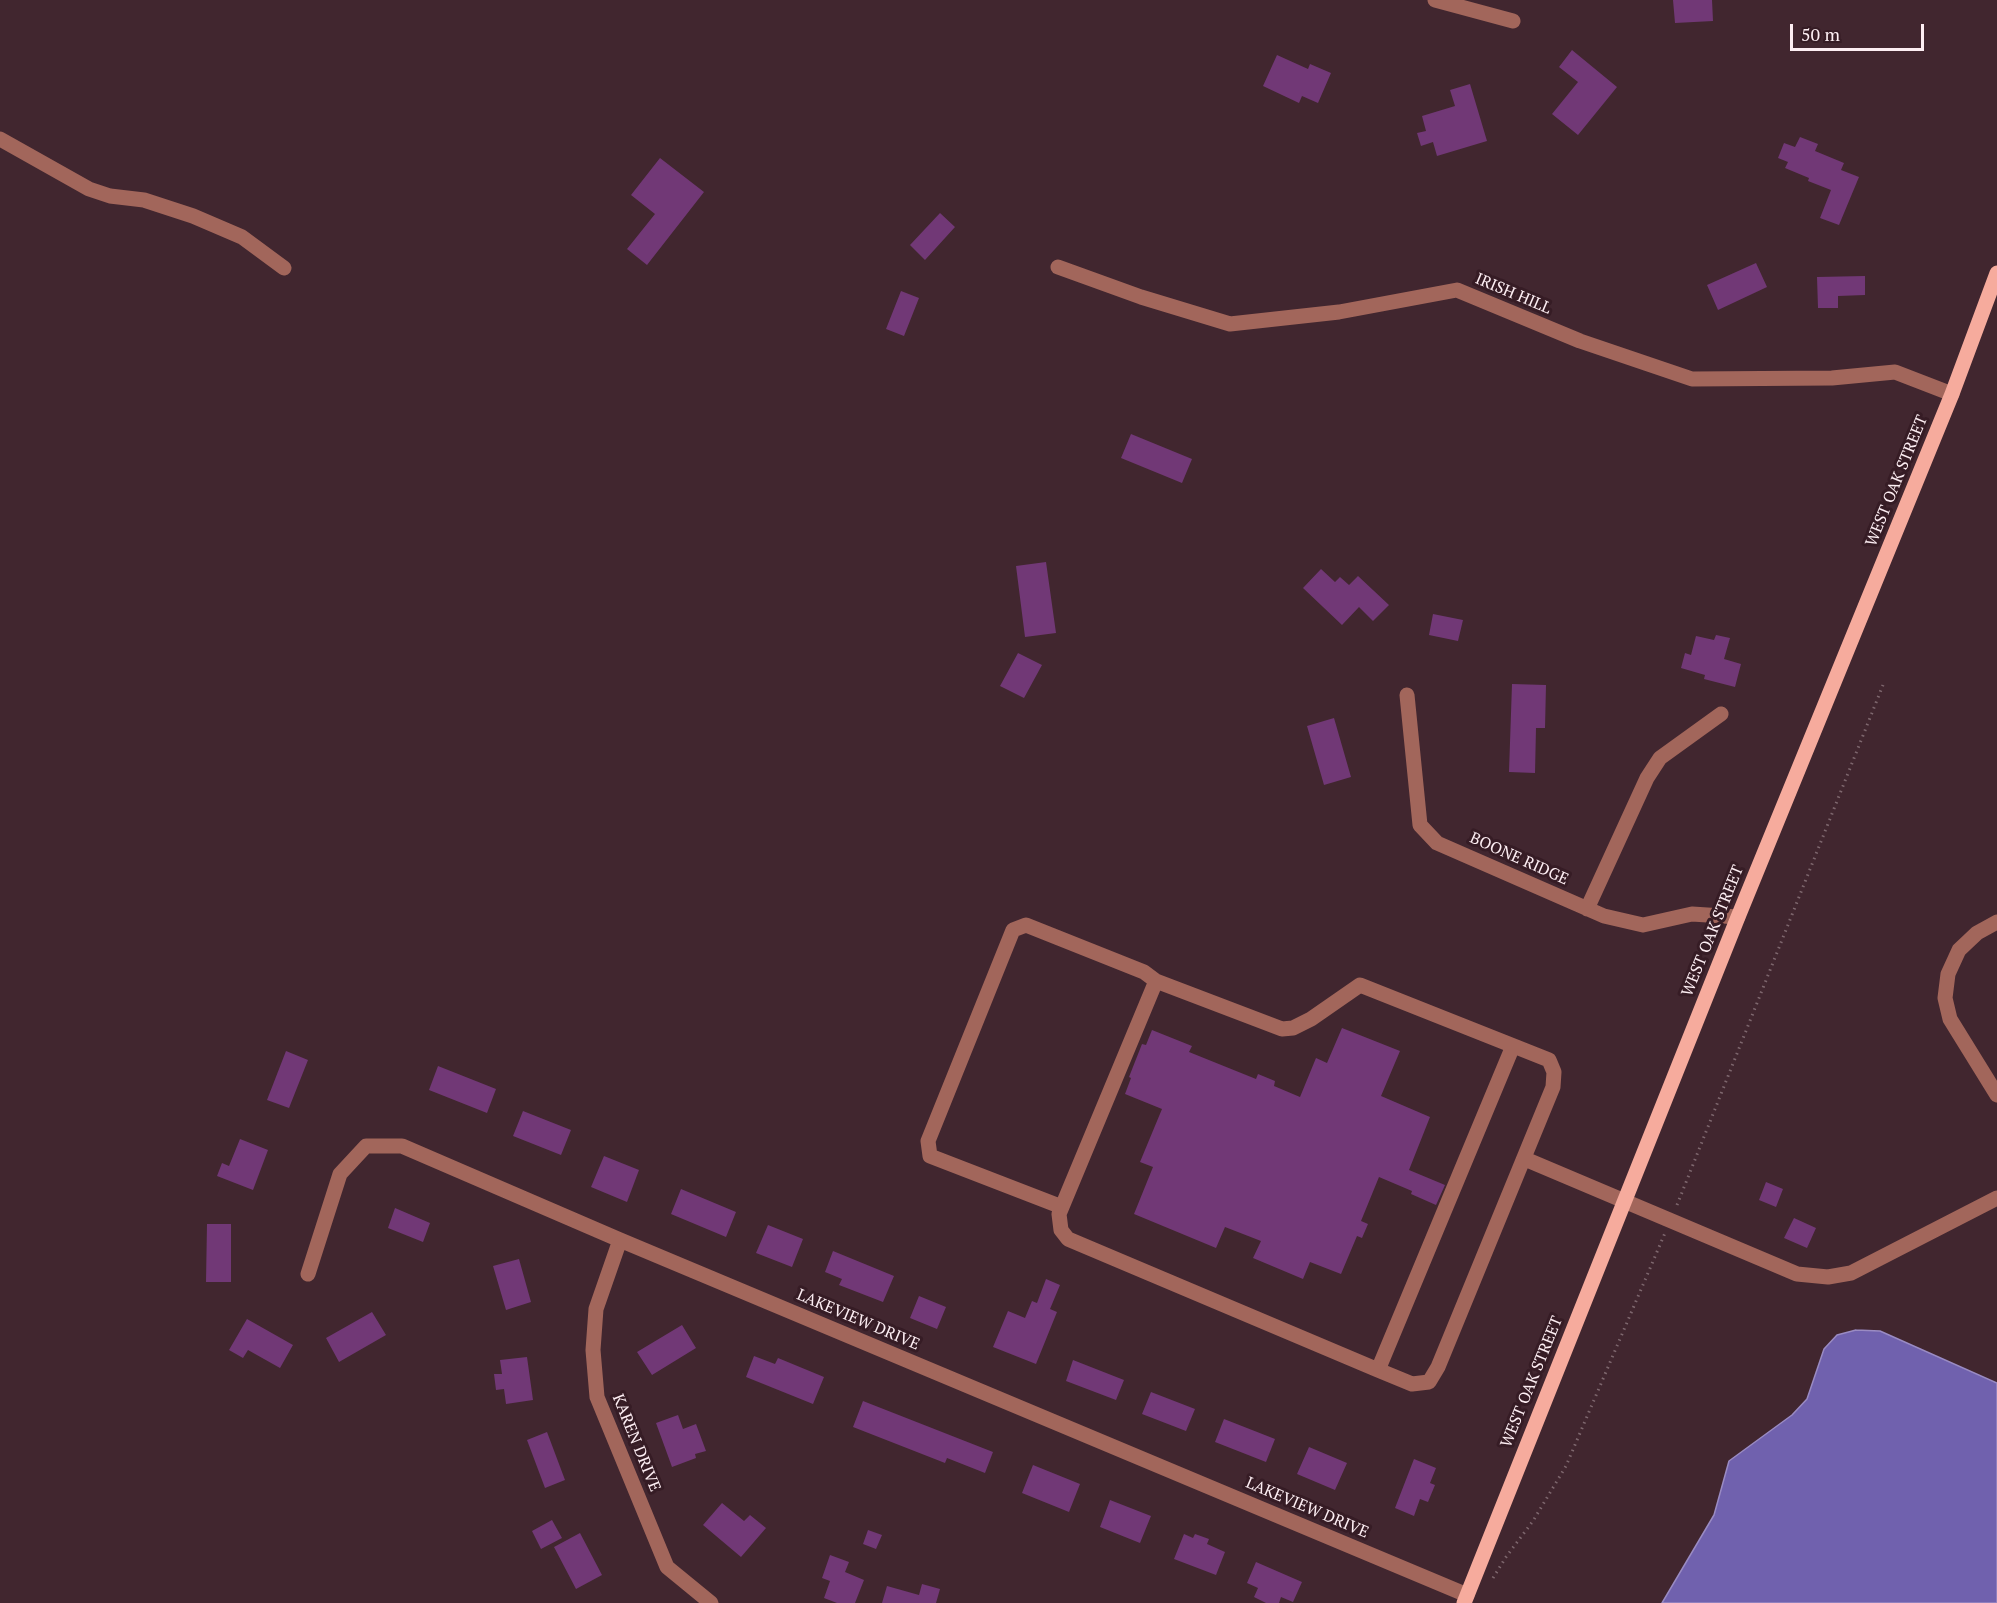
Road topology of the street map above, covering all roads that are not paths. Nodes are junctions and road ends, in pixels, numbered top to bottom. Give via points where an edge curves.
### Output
1 (1435, 0) edge
2 (1514, 21) dead end
3 (0, 139) edge
4 (1058, 267) dead end
5 (284, 268) dead end
6 (1997, 273) edge
7 (1952, 394) junction
8 (1407, 695) dead end
9 (1721, 714) dead end
10 (1587, 909) junction
11 (1738, 917) junction
12 (1997, 922) edge
13 (1156, 981) junction
14 (1513, 1046) junction
15 (1997, 1095) edge
16 (1525, 1160) junction
17 (1997, 1198) edge
18 (1624, 1200) junction
19 (1062, 1207) junction
20 (620, 1240) junction
21 (308, 1274) dead end
22 (1378, 1370) junction
23 (1466, 1599) edge
24 (711, 1603) edge

1 - 2 street
3 - 5 street via 88,189 144,200 242,237
4 - 7 street, IRISH HILL via 1230,324 1339,312 1456,290 1580,341 1692,380 1832,378 1895,372
6 - 7 main road, WEST OAK STREET
7 - 11 main road, WEST OAK STREET
8 - 10 street, BOONE RIDGE via 1420,825 1437,843
9 - 10 street via 1660,758
10 - 11 street, BOONE RIDGE via 1643,925 1692,914
11 - 18 main road, WEST OAK STREET
12 - 15 street via 1977,933 1959,950 1948,974 1945,998 1950,1019
13 - 14 street via 1282,1029 1311,1019 1360,985
13 - 19 street
13 - 19 street via 1144,972 1026,925 1013,930 928,1141 930,1156
14 - 16 street via 1549,1060 1554,1072 1553,1087
14 - 22 street
16 - 18 street
16 - 22 street via 1429,1382 1412,1383
17 - 18 street via 1851,1273 1828,1277 1797,1274
18 - 23 main road, WEST OAK STREET
19 - 22 street via 1061,1230 1068,1239
20 - 21 street, LAKEVIEW DRIVE via 402,1146 366,1146 340,1174
20 - 23 street, LAKEVIEW DRIVE
20 - 24 street, KAREN DRIVE via 596,1309 593,1350 597,1397 667,1567

